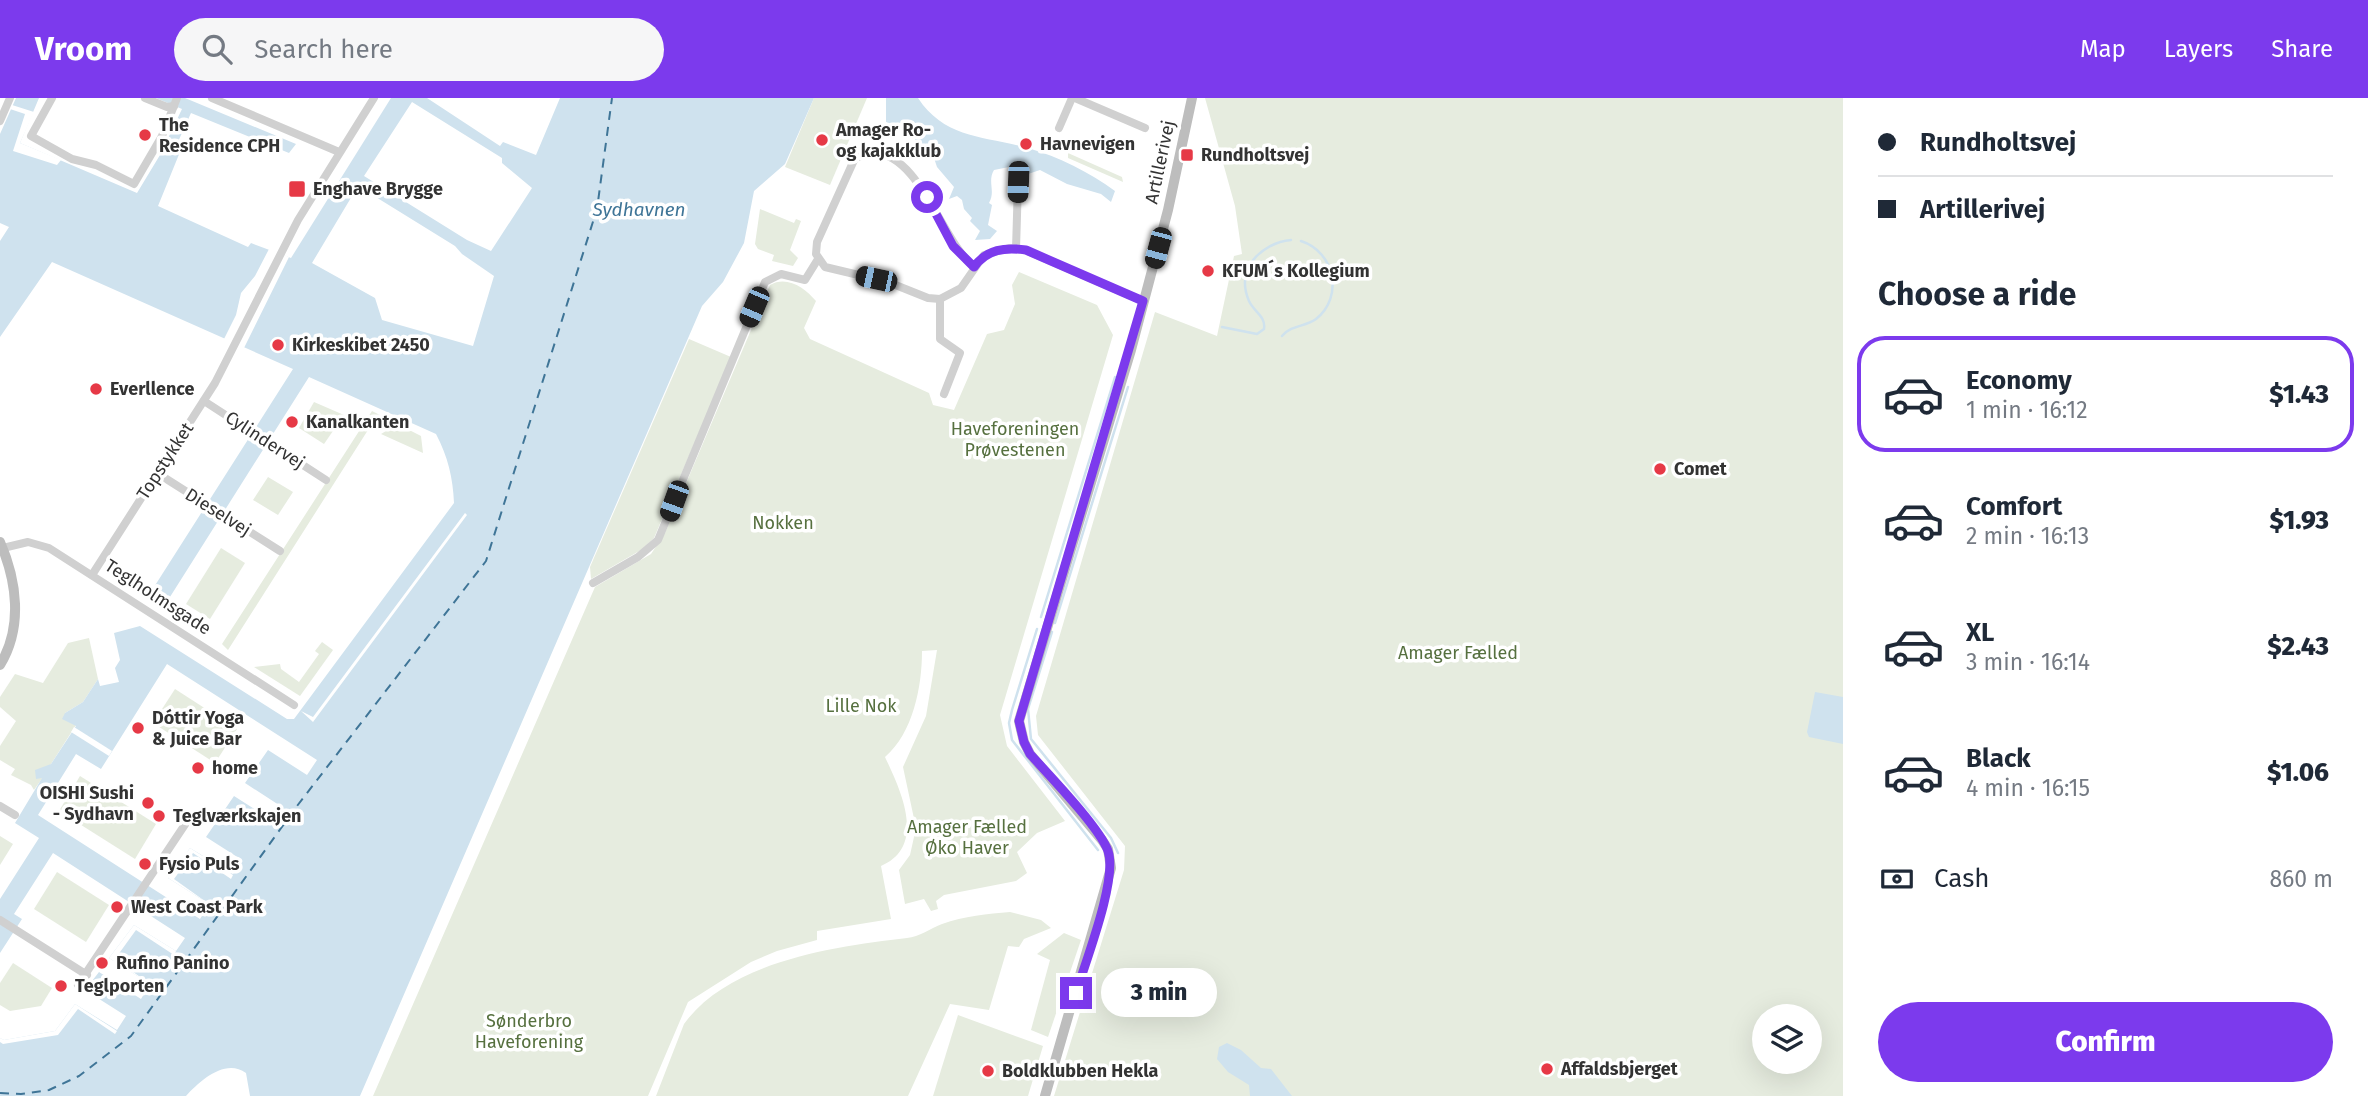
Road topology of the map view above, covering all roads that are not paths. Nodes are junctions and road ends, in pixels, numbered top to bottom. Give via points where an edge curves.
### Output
1 (10, 98) edge
2 (52, 98) edge
3 (145, 98) edge
4 (212, 98) edge
5 (374, 98) edge
6 (1074, 98) edge
7 (1192, 98) edge
8 (176, 102) edge
9 (0, 121) edge
10 (1059, 128) dead end
11 (1145, 128) dead end
12 (339, 152) junction
13 (1018, 182) dead end
14 (1016, 249) junction
15 (818, 259) junction
16 (974, 267) junction
17 (940, 299) junction
18 (1143, 301) junction
19 (944, 394) dead end
20 (204, 401) junction
21 (157, 473) junction
22 (326, 480) dead end
23 (1, 545) edge
24 (280, 551) dead end
25 (92, 575) junction
26 (593, 583) dead end
27 (0, 665) edge
28 (294, 705) dead end
29 (0, 806) edge
30 (15, 815) dead end
31 (186, 824) dead end
32 (0, 920) edge
33 (86, 975) junction
34 (78, 985) dead end
35 (1045, 1096) edge

1 - 9 street
2 - 8 street via 31,136 72,159 134,184
3 - 8 street via 167,107
4 - 12 street
5 - 12 street, Topstykket
6 - 10 street
6 - 11 street
7 - 18 street, Artillerivej
12 - 20 street, Topstykket via 279,254
13 - 14 street
14 - 16 street via 988,253
14 - 18 street
15 - 16 street via 817,242 850,167 856,158 873,152 888,155 911,175 953,246
15 - 17 street via 829,269
15 - 26 street via 805,281 776,275 765,282 657,540 638,557
16 - 17 street via 961,288
17 - 19 street via 940,339 960,353
18 - 35 street, Artillerivej via 1019,721 1030,754 1102,840 1111,868
20 - 21 street, Topstykket
20 - 22 street, Cylindervej
21 - 24 street, Dieselvej
21 - 25 street, Topstykket
23 - 25 street, Teglholmsgade via 40,544
23 - 27 street via 16,615 12,640
25 - 28 street, Teglholmsgade
29 - 30 street
31 - 33 street
32 - 33 street
33 - 34 street

